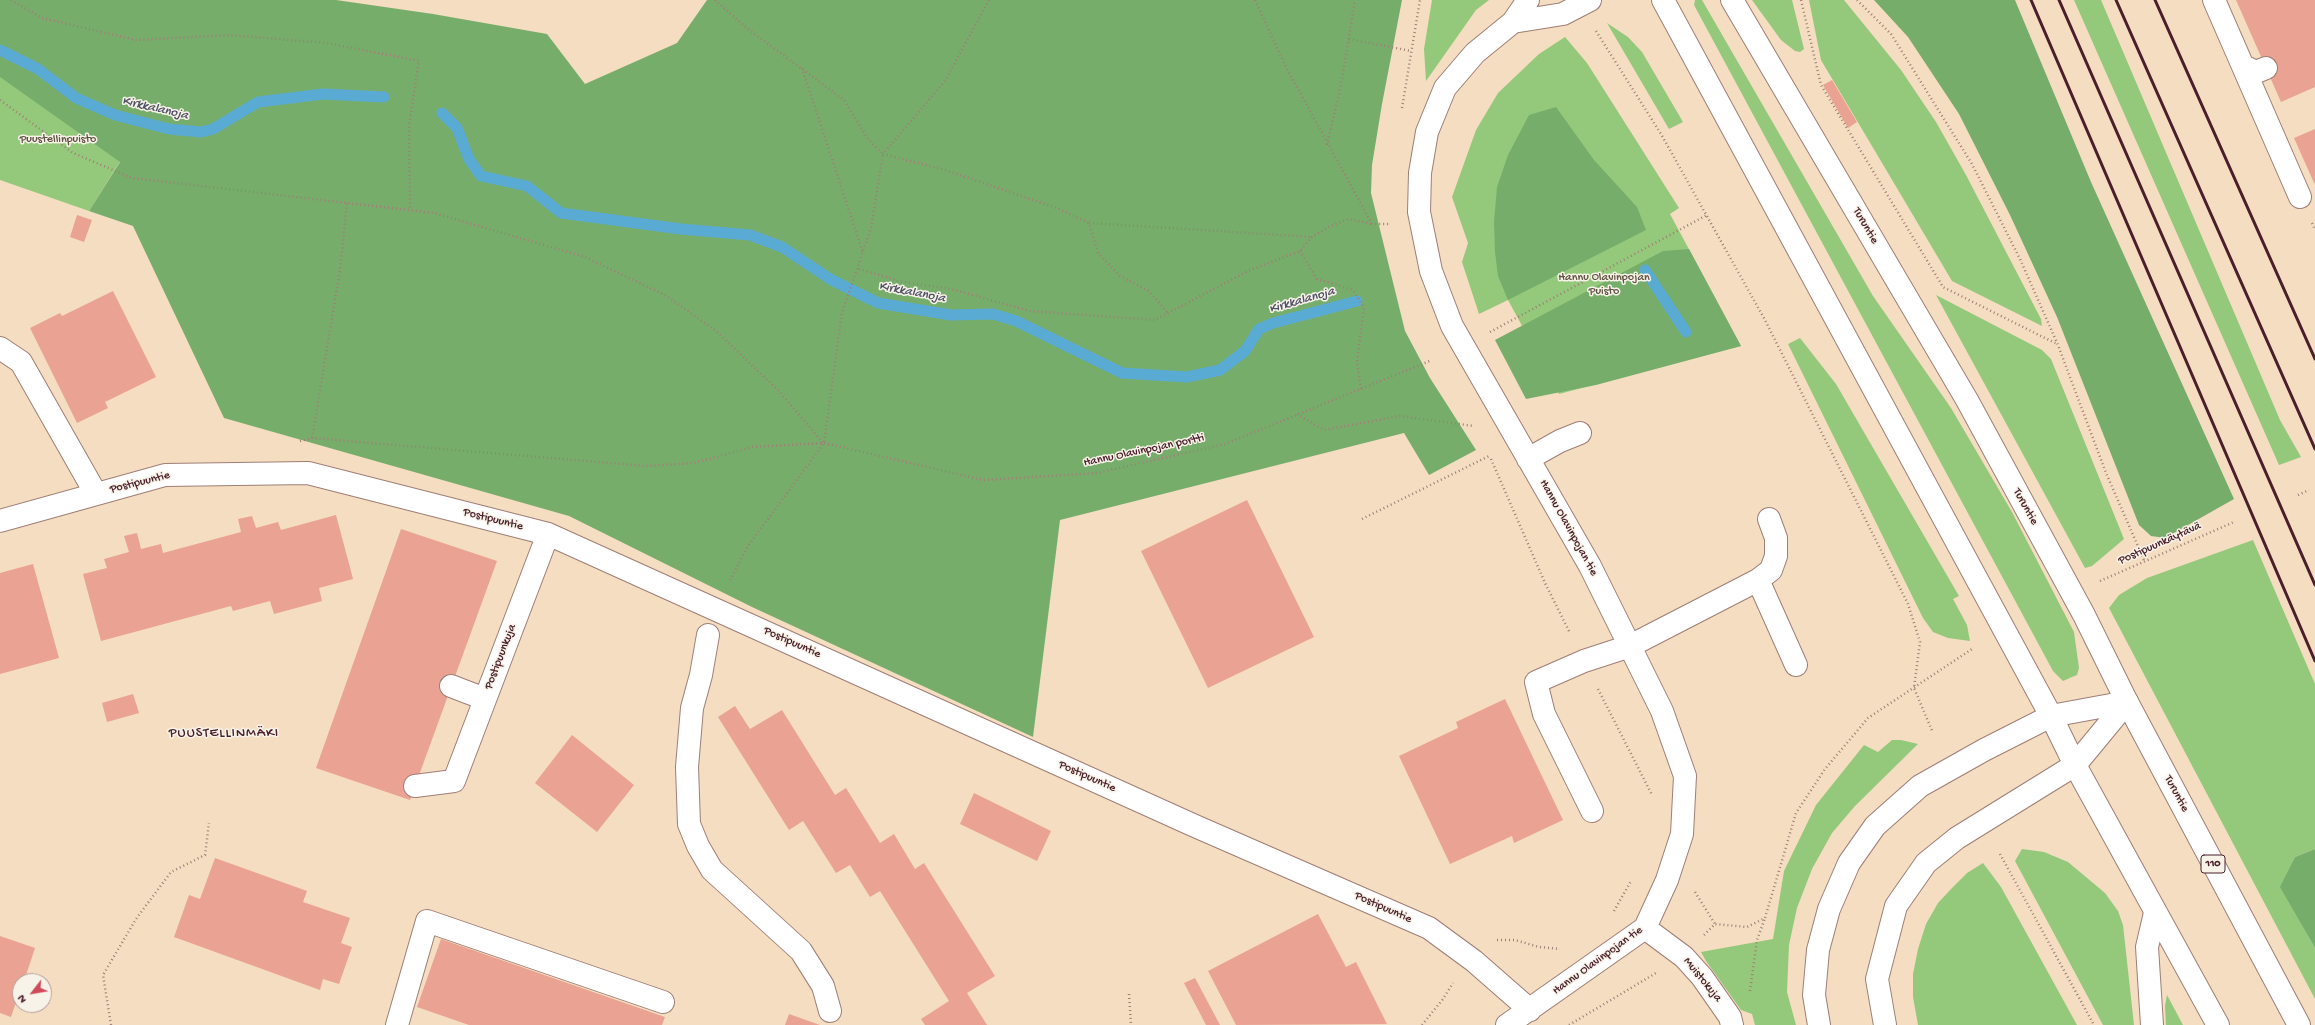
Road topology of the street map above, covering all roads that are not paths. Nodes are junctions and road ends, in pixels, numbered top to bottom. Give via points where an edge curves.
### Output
1 (1528, 0) edge
2 (1590, 0) edge
3 (1663, 0) edge
4 (1732, 0) edge
5 (2214, 0) edge
6 (1513, 22) junction
7 (2243, 66) junction
8 (2266, 68) dead end
9 (2300, 197) dead end
10 (0, 348) edge
11 (1580, 433) dead end
12 (1528, 459) junction
13 (96, 494) junction
14 (1769, 518) dead end
15 (0, 521) edge
16 (548, 534) junction
17 (1758, 580) junction
18 (708, 635) dead end
19 (1630, 646) junction
20 (1796, 665) dead end
21 (451, 686) dead end
22 (485, 699) junction
23 (2127, 702) junction
24 (2051, 716) junction
25 (2075, 765) junction
26 (415, 786) dead end
27 (1592, 811) dead end
28 (2155, 913) junction
29 (1645, 928) junction
30 (663, 1002) dead end
31 (1530, 1010) junction
32 (830, 1012) dead end
33 (397, 1025) edge
34 (1507, 1025) edge
35 (1732, 1025) edge
36 (1819, 1025) edge
37 (1885, 1025) edge
38 (2152, 1025) edge
39 (2218, 1025) edge
40 (2299, 1025) edge

1 - 6 main road, Hannu Olavinpojan tie
2 - 6 main road via 1562,14
3 - 24 main road
4 - 23 main road, Turuntie / 110 via 1967,400 2084,615
5 - 7 main road
6 - 12 main road, Hannu Olavinpojan tie via 1476,53 1445,88 1427,132 1420,173 1419,212 1431,271 1452,326
7 - 8 main road via 2256,72
7 - 9 main road
10 - 13 main road via 21,362
11 - 12 main road
12 - 19 main road, Hannu Olavinpojan tie via 1590,566
13 - 15 main road, Postipuuntie
13 - 16 main road, Postipuuntie via 165,475 308,473
14 - 17 main road via 1776,538 1776,556 1771,570
16 - 22 main road, Postipuunkuja
16 - 31 main road, Postipuuntie via 1195,826 1429,928 1474,961
17 - 19 main road
17 - 20 main road
18 - 32 main road via 692,708 687,767 689,824 712,870 801,951 823,986
19 - 27 main road via 1584,661 1536,682 1544,714
19 - 29 main road, Hannu Olavinpojan tie via 1662,711 1686,776 1682,834 1667,880
21 - 22 main road
22 - 26 main road, Postipuunkuja via 454,781
23 - 24 main road
23 - 25 main road
23 - 40 main road, Turuntie / 110
24 - 25 main road
24 - 36 main road via 1920,786 1875,826 1849,863 1829,909 1818,950 1814,995
25 - 28 main road
25 - 37 main road via 1957,838 1926,863 1896,906 1877,979
28 - 38 main road via 2147,947
28 - 39 main road
29 - 31 main road, Hannu Olavinpojan tie
29 - 35 main road, Muistokuja via 1684,957 1702,977 1730,1017
30 - 33 main road via 427,921
31 - 34 main road, Hannu Olavinpojan tie

